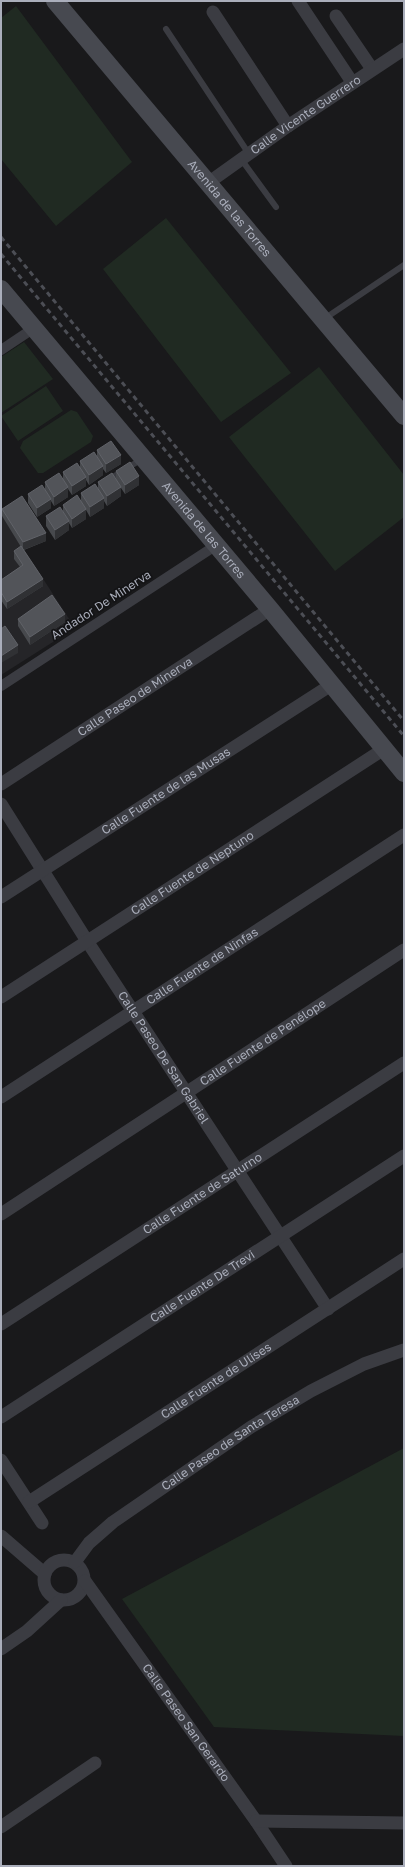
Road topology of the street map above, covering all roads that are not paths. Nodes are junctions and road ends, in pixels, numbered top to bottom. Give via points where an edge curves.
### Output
1 (55, 1) edge
2 (298, 1) edge
3 (213, 12) dead end
4 (336, 16) dead end
5 (166, 29) dead end
6 (404, 49) edge
7 (372, 69) junction
8 (352, 82) junction
9 (288, 126) junction
10 (245, 156) junction
11 (208, 182) junction
12 (276, 207) dead end
13 (404, 265) edge
14 (1, 289) edge
15 (323, 320) junction
16 (34, 328) junction
17 (1, 350) edge
18 (404, 416) edge
19 (143, 458) junction
20 (105, 482) edge
21 (215, 546) junction
22 (270, 609) junction
23 (330, 685) junction
24 (1, 686) edge
25 (384, 749) junction
26 (404, 773) edge
27 (1, 784) edge
28 (1, 804) edge
29 (404, 835) edge
30 (42, 870) junction
31 (1, 897) edge
32 (87, 941) junction
33 (404, 950) edge
34 (1, 996) edge
35 (133, 1011) junction
36 (404, 1063) edge
37 (187, 1092) junction
38 (1, 1097) edge
39 (404, 1156) edge
40 (238, 1172) junction
41 (1, 1214) edge
42 (281, 1236) junction
43 (404, 1259) edge
44 (328, 1309) junction
45 (1, 1324) edge
46 (404, 1350) edge
47 (1, 1417) edge
48 (1, 1460) edge
49 (29, 1502) junction
50 (42, 1523) dead end
51 (1, 1536) edge
52 (75, 1562) junction
53 (45, 1574) junction
54 (85, 1581) junction
55 (61, 1600) junction
56 (1, 1649) edge
57 (95, 1763) dead end
58 (256, 1821) junction
59 (404, 1823) edge
60 (1, 1827) edge
61 (286, 1866) edge

1 - 11 main road, Avenida de las Torres
2 - 8 street
3 - 9 street
4 - 7 street
5 - 10 lane
6 - 7 street, Calle Vicente Guerrero
7 - 8 street, Calle Vicente Guerrero
8 - 9 street, Calle Vicente Guerrero
9 - 10 street, Calle Vicente Guerrero
10 - 11 street, Calle Vicente Guerrero
10 - 12 lane
11 - 15 main road, Avenida de las Torres
13 - 15 lane
14 - 16 main road, Avenida de las Torres
15 - 18 main road, Avenida de las Torres
16 - 17 street
16 - 19 main road, Avenida de las Torres
19 - 20 lane
19 - 21 main road, Avenida de las Torres
21 - 22 main road, Avenida de las Torres
21 - 24 street, Andador De Minerva
22 - 23 main road, Avenida de las Torres
22 - 27 street, Calle Paseo de Minerva
23 - 25 main road, Avenida de las Torres
23 - 30 street, Calle Fuente de las Musas
25 - 26 main road, Avenida de las Torres
25 - 32 street, Calle Fuente de Neptuno
28 - 30 street, Calle Paseo De San Gabriel
29 - 35 street, Calle Fuente de Ninfas
30 - 31 street, Calle Fuente de las Musas
30 - 32 street, Calle Paseo De San Gabriel
32 - 34 street, Calle Fuente de Neptuno
32 - 35 street, Calle Paseo De San Gabriel
33 - 37 street, Calle Fuente de Penélope
35 - 37 street, Calle Paseo De San Gabriel
35 - 38 street, Calle Fuente de Ninfas
36 - 40 street, Calle Fuente de Saturno
37 - 40 street, Calle Paseo De San Gabriel
37 - 41 street, Calle Fuente de Penélope
39 - 42 street, Calle Fuente De Trevi
40 - 42 street, Calle Paseo De San Gabriel
40 - 45 street, Calle Fuente de Saturno
42 - 44 street, Calle Paseo De San Gabriel
42 - 47 street, Calle Fuente De Trevi
43 - 44 street, Calle Fuente de Ulises
44 - 49 street, Calle Fuente de Ulises
46 - 52 street, Calle Paseo de Santa Teresa via 364,1364 311,1391 251,1427 113,1522 89,1543
48 - 49 street
49 - 50 street
51 - 53 street
52 - 53 street via 55,1561
52 - 54 street via 81,1568
53 - 55 street via 45,1587 48,1593
54 - 55 street via 80,1593 74,1598
54 - 58 street, Calle Paseo San Gerardo
55 - 56 street via 27,1631
57 - 60 street
58 - 59 street
58 - 61 street, Calle Paseo San Gerardo

